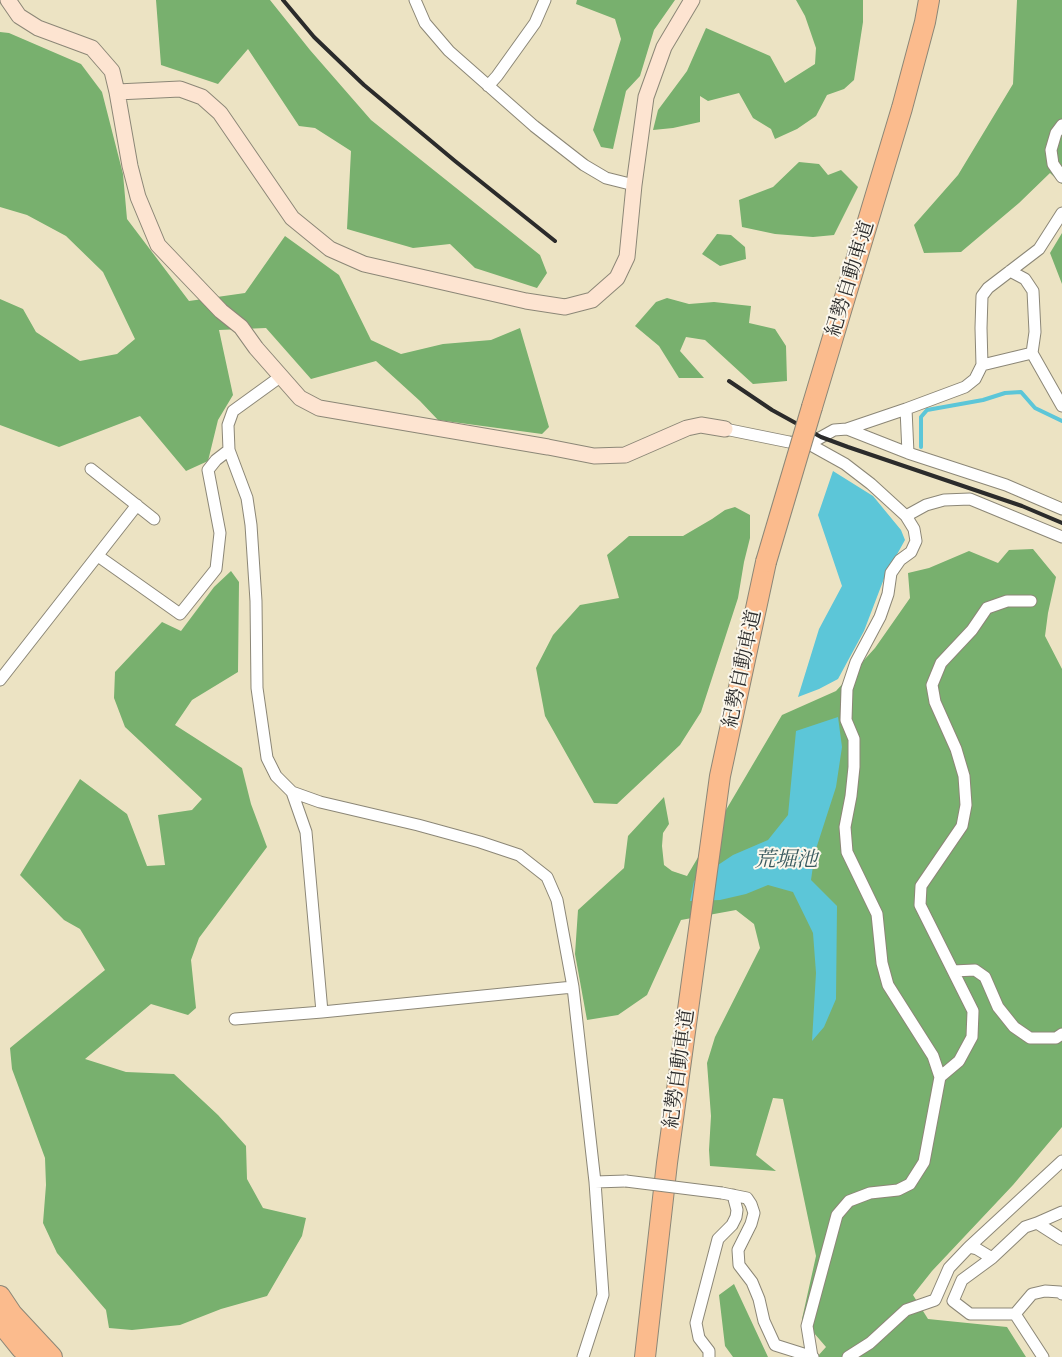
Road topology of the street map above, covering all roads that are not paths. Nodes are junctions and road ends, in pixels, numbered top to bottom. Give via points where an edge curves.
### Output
1 (8, 0) edge
2 (415, 0) edge
3 (545, 0) edge
4 (692, 0) edge
5 (929, 0) edge
6 (488, 86) junction
7 (117, 92) junction
8 (1062, 125) edge
9 (1062, 177) edge
10 (634, 185) junction
11 (1062, 213) edge
12 (1010, 271) junction
13 (1032, 353) junction
14 (982, 365) junction
15 (280, 376) junction
16 (1062, 406) edge
17 (906, 409) junction
18 (725, 429) joint
19 (847, 429) junction
20 (809, 444) junction
21 (229, 450) junction
22 (908, 453) junction
23 (91, 469) dead end
24 (137, 505) junction
25 (1062, 508) edge
26 (906, 516) junction
27 (154, 519) dead end
28 (1062, 537) edge
29 (98, 556) junction
30 (1031, 601) dead end
31 (0, 680) edge
32 (292, 792) junction
33 (954, 972) junction
34 (573, 987) junction
35 (322, 1012) junction
36 (235, 1018) dead end
37 (1062, 1034) edge
38 (940, 1077) junction
39 (1062, 1160) edge
40 (595, 1182) junction
41 (728, 1194) junction
42 (1062, 1212) edge
43 (1037, 1223) junction
44 (1062, 1239) edge
45 (969, 1247) junction
46 (992, 1258) junction
47 (1062, 1294) edge
48 (0, 1296) edge
49 (1015, 1314) junction
50 (0, 1322) edge
51 (31, 1357) edge
52 (52, 1357) edge
53 (584, 1357) edge
54 (645, 1357) edge
55 (709, 1357) edge
56 (812, 1357) edge
57 (848, 1357) edge
58 (1042, 1357) edge

1 - 7 street via 19,16 38,28 92,48 112,70
2 - 6 street via 425,23
3 - 6 street via 535,23
4 - 10 street via 664,47 646,97
5 - 54 highway, 紀勢自動車道, bridge via 902,108 766,562 720,776 667,1163
6 - 10 street via 584,165 606,178
7 - 10 street via 180,89 202,97 220,113 292,218 330,249 364,264 526,301 565,307 592,300 617,278 627,257
7 - 15 street via 138,197 158,245 221,311 241,327
8 - 9 street via 1051,150 1053,164
11 - 12 street via 1039,249
12 - 13 street via 1025,279 1033,291 1035,332
12 - 14 street via 982,296
13 - 14 street
13 - 16 street
14 - 17 street via 975,379 965,387
15 - 18 street via 300,398 319,408 594,456 625,455 701,425
15 - 21 street via 233,411 228,425
17 - 19 street
17 - 22 street
18 - 20 street
19 - 20 street via 834,430
19 - 22 street
20 - 26 street via 845,464
21 - 29 street via 208,470 220,533 216,569 180,614
21 - 32 street via 247,498 251,525 258,688 267,758 276,776
22 - 25 street via 1006,485
23 - 24 street
24 - 27 street
24 - 29 street
26 - 28 street via 944,500 970,499
26 - 38 street via 914,529 916,541 891,573 880,617 856,662 847,689 846,720 854,739 854,767 845,827 846,852 877,914 882,963 888,985 933,1056
29 - 31 street
30 - 33 street via 1007,601 987,608 942,663 932,685 935,702 964,776 966,805 962,826 921,886 920,905
32 - 34 street via 519,855 547,877 557,900
32 - 35 street via 306,832
33 - 37 street via 974,970 985,977 998,1007 1014,1027 1030,1038 1056,1038
33 - 38 street via 973,1011 972,1037 959,1061
34 - 35 street
34 - 40 street
35 - 36 street
38 - 56 street via 924,1162 910,1184 898,1190 870,1193 849,1201 837,1215 807,1326
39 - 45 street
40 - 41 street, bridge via 626,1181
40 - 53 street via 603,1295
41 - 55 street via 737,1210 736,1217 718,1239 696,1323 699,1338 709,1351
41 - 56 street via 746,1198 754,1213 738,1250 739,1265 752,1282 775,1345
42 - 43 street
43 - 44 street
43 - 46 street via 1024,1228
45 - 46 street
45 - 57 street via 948,1268 935,1300 906,1310 870,1343
46 - 49 street via 962,1280 953,1301 970,1314
47 - 49 street via 1045,1291 1032,1294
48 - 52 highway via 12,1314
49 - 58 street
50 - 51 highway

